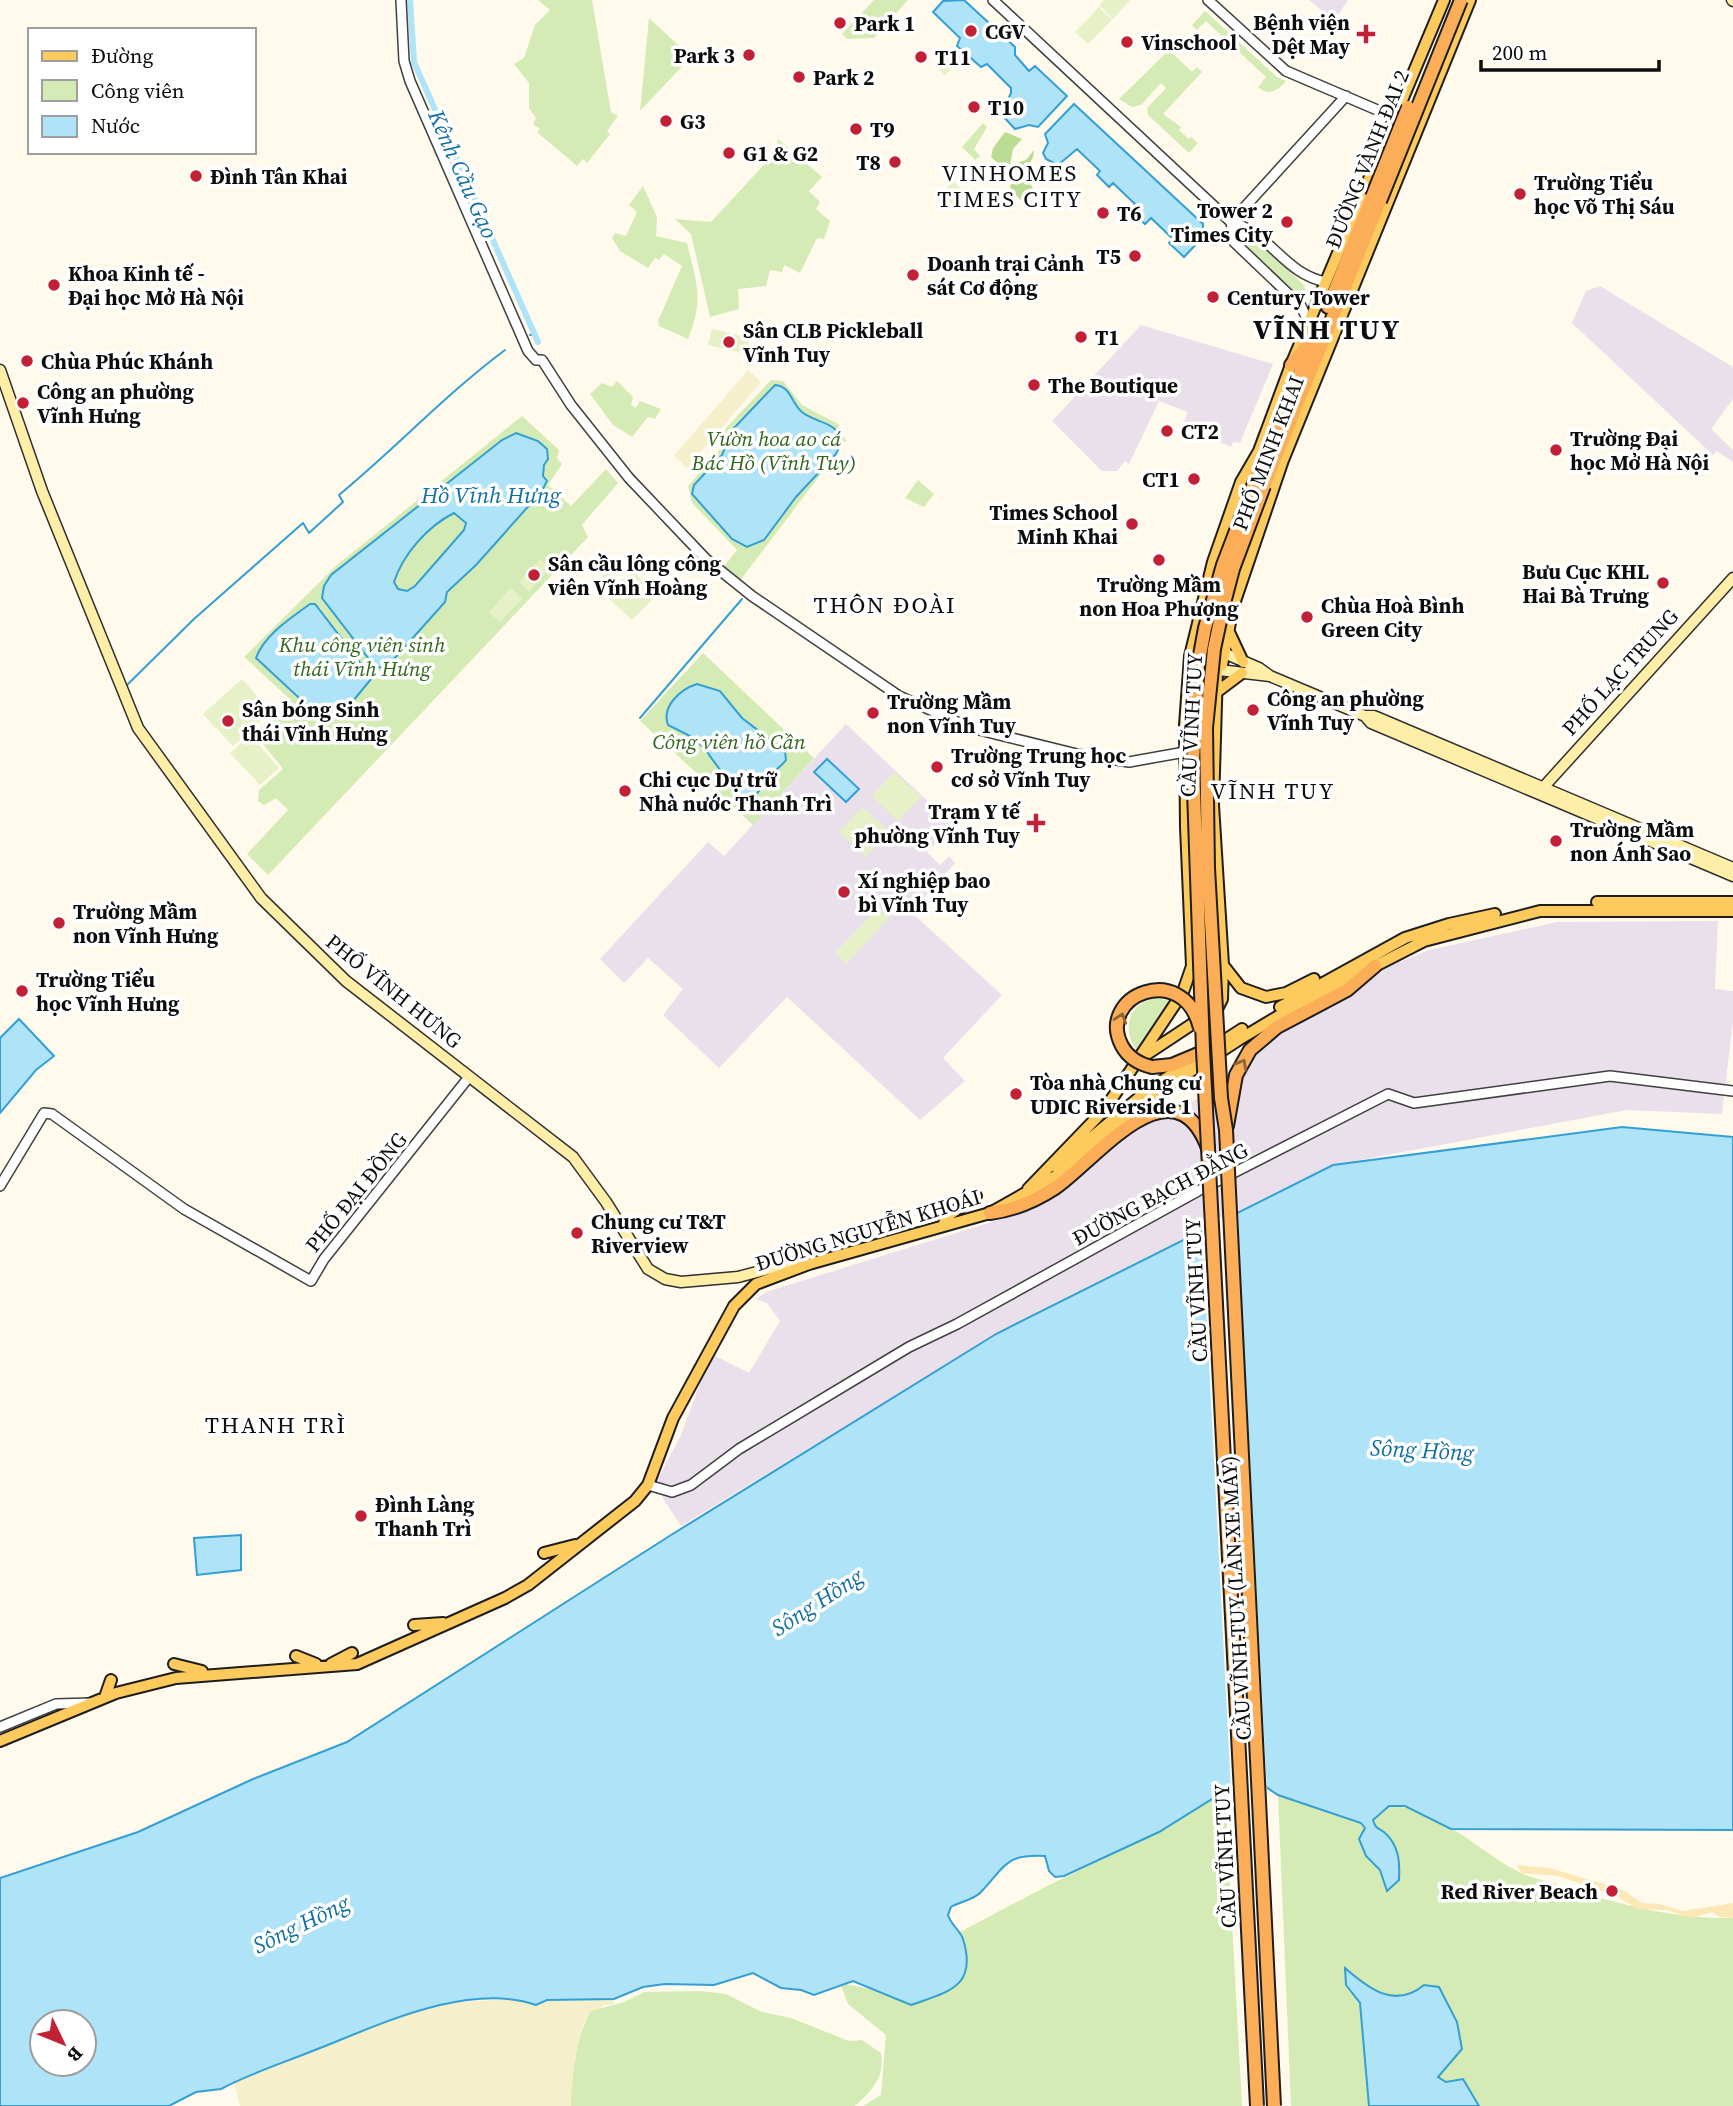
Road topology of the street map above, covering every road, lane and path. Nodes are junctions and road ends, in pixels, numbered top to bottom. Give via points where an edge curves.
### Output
1 (401, 0) edge
2 (993, 0) edge
3 (1208, 0) edge
4 (1444, 0) edge
5 (1452, 0) edge
6 (1461, 0) edge
7 (1471, 0) edge
8 (1346, 96) junction
9 (1396, 118) junction
10 (1418, 128) junction
11 (1382, 150) junction
12 (1406, 159) junction
13 (1376, 199) junction
14 (1231, 222) junction
15 (1326, 282) junction
16 (1317, 330) junction
17 (1291, 365) joint
18 (0, 370) edge
19 (1307, 404) junction
20 (1259, 451) junction
21 (1283, 460) junction
22 (1260, 484) junction
23 (1733, 578) edge
24 (1228, 630) junction
25 (1195, 646) junction
26 (1223, 652) junction
27 (1191, 664) junction
28 (1243, 667) junction
29 (1218, 670) junction
30 (1218, 691) junction
31 (1185, 752) junction
32 (1540, 791) junction
33 (1215, 824) junction
34 (1186, 827) junction
35 (1216, 849) junction
36 (1187, 853) junction
37 (1733, 869) edge
38 (1733, 876) edge
39 (1733, 902) edge
40 (1733, 911) edge
41 (1381, 950) junction
42 (1223, 965) junction
43 (1192, 966) junction
44 (1375, 966) junction
45 (1206, 1016) junction
46 (1203, 1051) junction
47 (1142, 1058) junction
48 (468, 1077) junction
49 (1733, 1091) edge
50 (1226, 1130) junction
51 (1210, 1152) junction
52 (0, 1186) edge
53 (1029, 1190) junction
54 (975, 1196) dead end
55 (990, 1213) junction
56 (944, 1224) junction
57 (809, 1264) junction
58 (648, 1485) junction
59 (580, 1544) junction
60 (544, 1553) dead end
61 (451, 1623) junction
62 (414, 1625) dead end
63 (352, 1653) dead end
64 (296, 1656) dead end
65 (174, 1664) dead end
66 (325, 1666) junction
67 (211, 1673) junction
68 (111, 1680) dead end
69 (105, 1697) junction
70 (91, 1703) junction
71 (0, 1727) edge
72 (0, 1741) edge
73 (1248, 2106) edge
74 (1257, 2106) edge
75 (1274, 2106) edge
76 (1282, 2106) edge

1 - 31 street via 404,61 410,81 528,351 542,360 629,478 706,559 752,596 900,696 971,727 1129,762
2 - 14 street
3 - 8 street via 1286,71
4 - 9 main road
5 - 13 highway, ĐƯỜNG VÀNH ĐAI 2, bridge
6 - 13 highway, ĐƯỜNG VÀNH ĐAI 2, bridge
7 - 10 main road, PHỐ MINH KHAI
8 - 9 street
8 - 14 street
9 - 10 main road
9 - 11 main road
10 - 12 main road, PHỐ MINH KHAI
11 - 12 main road
11 - 15 main road
12 - 19 main road, PHỐ MINH KHAI
13 - 16 highway
14 - 15 street via 1248,227 1301,276
14 - 16 street via 1234,242 1301,306
15 - 16 main road
16 - 17 highway
16 - 19 highway
16 - 22 highway
17 - 20 main road, PHỐ MINH KHAI
18 - 48 main road, PHỐ VĨNH HƯNG via 50,512 133,718 151,749 261,898 346,981
19 - 21 main road, PHỐ MINH KHAI
20 - 22 highway
20 - 25 main road, PHỐ MINH KHAI via 1241,482 1213,562
21 - 22 highway
21 - 24 main road, PHỐ MINH KHAI
22 - 46 highway, CẦU VĨNH TUY, bridge via 1223,565 1198,666 1193,762
22 - 50 highway, CẦU VĨNH TUY, bridge via 1223,607 1206,728 1208,868
23 - 32 main road, PHỐ LẠC TRUNG
24 - 26 main road, PHỐ MINH KHAI
24 - 28 main road
25 - 26 main road via 1209,640
25 - 27 main road
26 - 28 main road
26 - 29 main road
27 - 29 main road via 1202,674
27 - 31 main road
28 - 29 main road
28 - 30 main road
28 - 32 main road via 1374,716
29 - 30 main road
30 - 33 main road via 1213,755
31 - 34 main road
32 - 37 main road
32 - 38 main road
33 - 34 main road via 1203,833
33 - 35 main road
34 - 36 main road
35 - 36 main road via 1202,846
35 - 42 main road
36 - 43 main road
39 - 41 main road, ĐƯỜNG NGUYỄN KHOÁI via 1539,905 1449,924
40 - 44 main road, ĐƯỜNG NGUYỄN KHOÁI via 1540,911 1445,934
41 - 42 main road via 1373,949 1275,996 1249,993
41 - 46 main road, ĐƯỜNG NGUYỄN KHOÁI
42 - 45 main road via 1220,1004
43 - 45 main road via 1196,1006
43 - 47 main road via 1186,987
50 -> 44 highway via 1236,1075 1250,1051 1278,1027 1347,990
44 - 53 main road, ĐƯỜNG NGUYỄN KHOÁI via 1287,1011 1209,1059 1154,1095 1059,1174
45 - 47 main road
46 -> 46 highway, bridge via 1172,1065 1142,1064 1127,1053 1117,1030 1126,1004 1153,989 1173,992 1190,1006 1200,1024
46 - 51 highway, CẦU VĨNH TUY, bridge
46 - 53 main road, ĐƯỜNG NGUYỄN KHOÁI via 1123,1108
47 - 53 main road via 1105,1109 1041,1171
48 - 52 street, PHỐ ĐẠI ĐỒNG via 311,1281 184,1209 55,1115 44,1113
48 - 57 main road, PHỐ VĨNH HƯNG via 573,1157 648,1269 665,1279 737,1277 799,1261
49 - 58 street, ĐƯỜNG BẠCH ĐẰNG via 1610,1076 1414,1103 1388,1094 909,1347 739,1449 691,1485 672,1492
50 - 75 highway, CẦU VĨNH TUY, bridge
50 - 76 highway, CẦU VĨNH TUY (LÀN XE MÁY), bridge via 1233,1152
51 - 55 highway, bridge via 1185,1118 1152,1113 1129,1125 1057,1187 1023,1206
51 - 73 highway, CẦU VĨNH TUY (LÀN XE MÁY), bridge via 1202,1192
51 - 74 highway, CẦU VĨNH TUY, bridge
53 - 55 main road, ĐƯỜNG NGUYỄN KHOÁI
54 - 56 main road via 944,1218
55 - 56 main road, ĐƯỜNG NGUYỄN KHOÁI
56 - 57 main road, ĐƯỜNG NGUYỄN KHOÁI
57 - 58 main road, ĐƯỜNG NGUYỄN KHOÁI via 756,1284 734,1306 673,1418
58 - 59 main road, ĐƯỜNG NGUYỄN KHOÁI via 635,1501
59 - 60 main road
59 - 61 main road, ĐƯỜNG NGUYỄN KHOÁI via 528,1585
61 - 62 main road
61 - 66 main road, ĐƯỜNG NGUYỄN KHOÁI via 357,1664
63 - 66 main road
64 - 66 main road
65 - 67 main road
66 - 67 main road, ĐƯỜNG NGUYỄN KHOÁI
67 - 69 main road, ĐƯỜNG NGUYỄN KHOÁI
68 - 69 main road
69 - 70 main road, ĐƯỜNG NGUYỄN KHOÁI
70 - 71 street, ĐƯỜNG NGUYỄN KHOÁI via 56,1704
70 - 72 main road, ĐƯỜNG NGUYỄN KHOÁI

